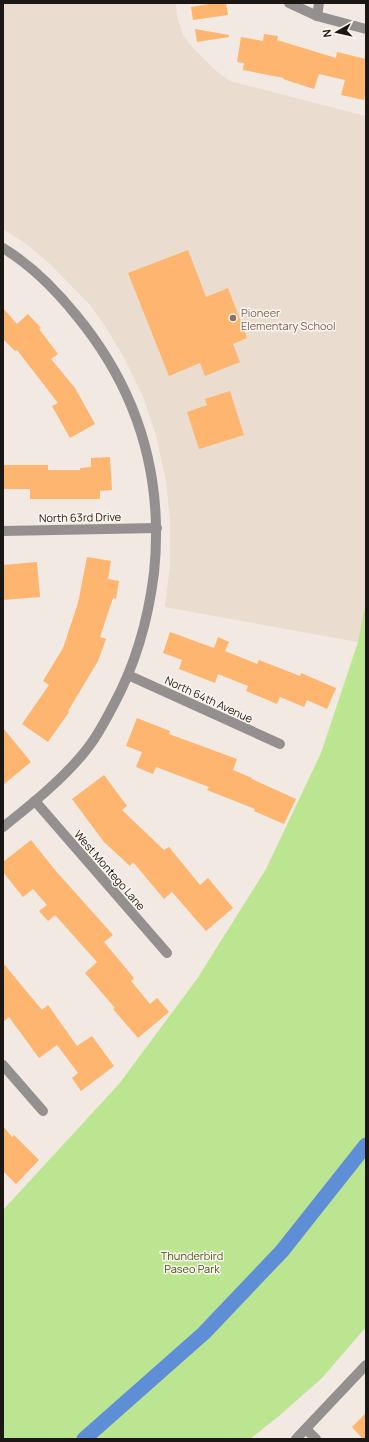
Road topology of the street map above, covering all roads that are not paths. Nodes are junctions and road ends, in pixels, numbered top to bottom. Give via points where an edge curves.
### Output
1 (289, 3) edge
2 (319, 3) edge
3 (317, 16) junction
4 (366, 29) edge
5 (3, 248) edge
6 (156, 528) junction
7 (3, 531) edge
8 (128, 675) junction
9 (280, 744) dead end
10 (35, 801) junction
11 (3, 827) edge
12 (167, 953) dead end
13 (3, 1065) edge
14 (43, 1111) dead end
15 (366, 1365) edge
16 (306, 1429) junction
17 (296, 1439) edge
18 (316, 1439) edge

1 - 3 street
2 - 3 street
3 - 4 street
5 - 6 street via 41,277 67,304 93,336 114,368 139,425 148,458 155,500
6 - 7 street, North 63rd Drive
6 - 8 street via 150,602 135,659
8 - 9 street, North 64th Avenue
8 - 10 street via 90,745
10 - 11 street
10 - 12 street, West Montego Lane
13 - 14 street
15 - 16 street
16 - 17 street
16 - 18 street

